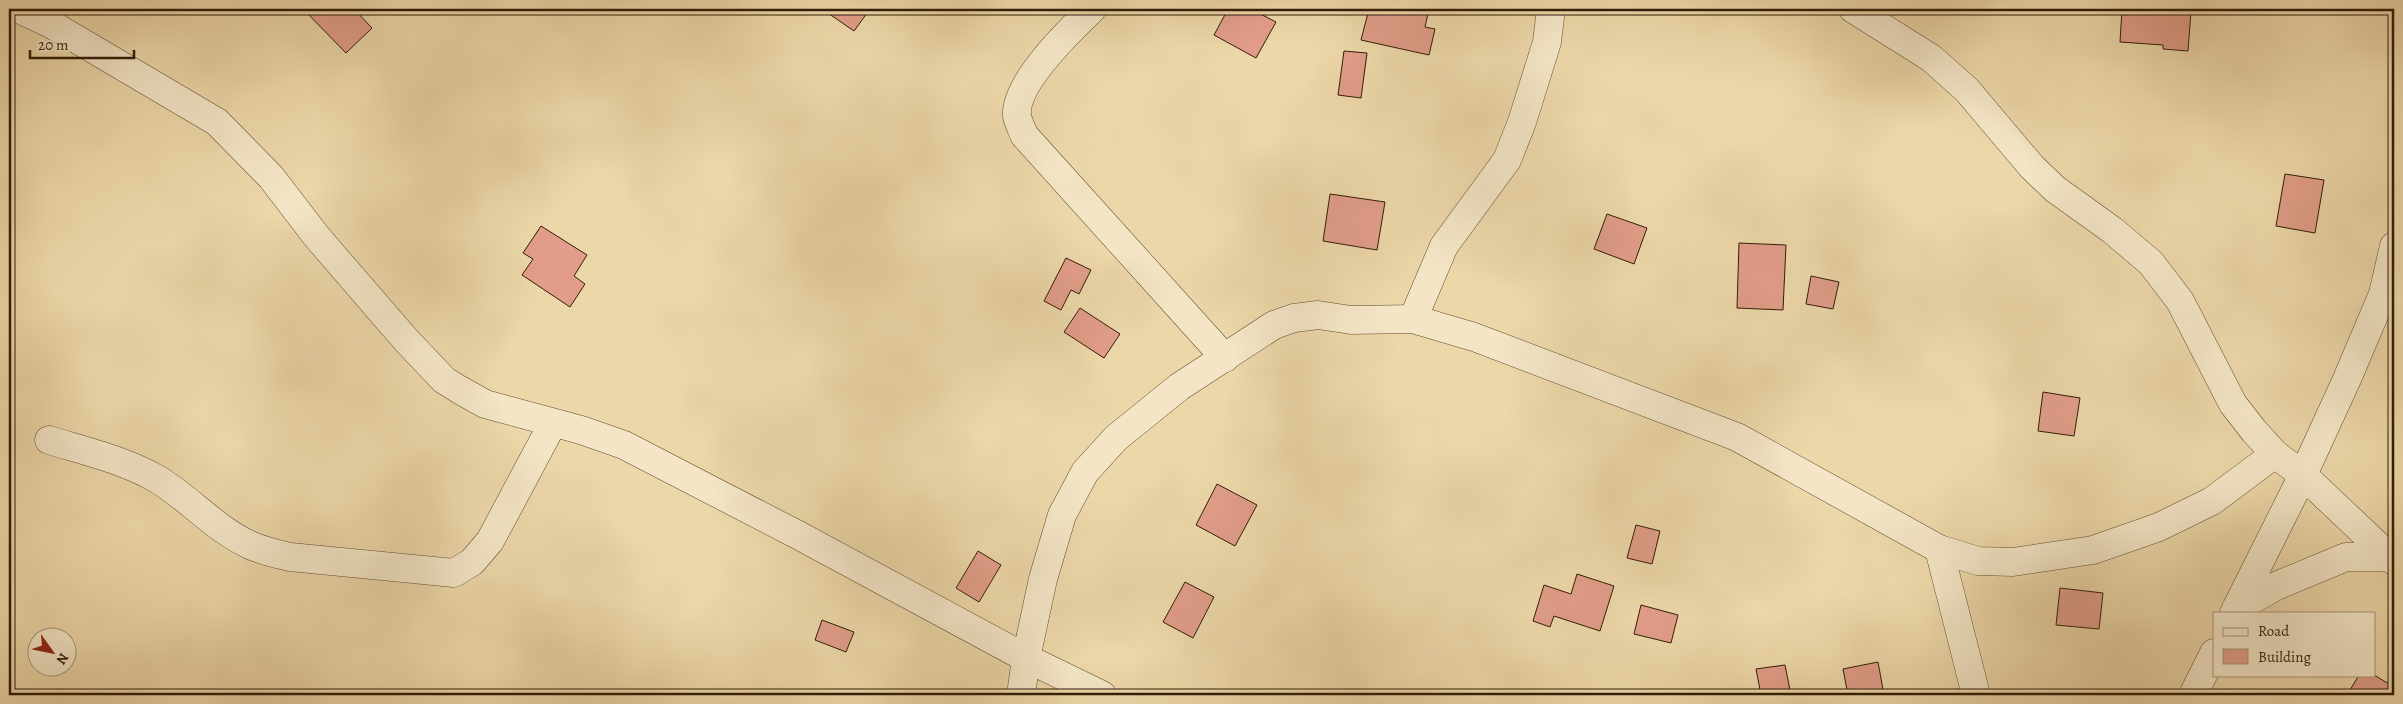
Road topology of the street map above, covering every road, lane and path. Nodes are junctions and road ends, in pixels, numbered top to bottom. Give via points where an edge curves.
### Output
1 (19, 9) edge
2 (1092, 9) edge
3 (1551, 9) edge
4 (1853, 9) edge
5 (2394, 246) edge
6 (1413, 319) junction
7 (1225, 358) junction
8 (553, 423) junction
9 (49, 440) dead end
10 (2276, 454) junction
11 (2302, 475) junction
12 (1939, 549) junction
13 (2392, 559) edge
14 (2235, 611) edge
15 (2213, 655) edge
16 (1026, 658) junction
17 (1021, 695) edge
18 (1102, 695) edge
19 (1976, 695) edge
20 (2193, 695) edge

1 - 8 street via 49,23 217,122 271,177 317,237 444,380 485,404
2 - 7 street via 1039,66 1021,94 1017,116 1024,135
3 - 6 street via 1547,42 1507,160 1444,246
4 - 10 street via 1931,58 1967,90 2032,167 2151,263 2180,301 2234,404
5 - 11 street via 2383,294
6 - 7 street via 1351,320 1318,314 1294,318 1274,325
6 - 12 street via 1474,337 1737,437
7 - 16 street via 1179,388 1116,438 1085,472 1062,515 1043,579
8 - 9 street via 490,541 472,562 454,573 290,557 269,552 231,534 156,478
8 - 16 street via 624,446
10 - 11 street
10 - 12 street via 2212,502 2159,527 2092,550 2013,562 1978,561
11 - 13 street
11 - 14 street
12 - 19 street
13 - 14 street via 2346,557 2276,586
15 - 20 street
16 - 17 street
16 - 18 street

